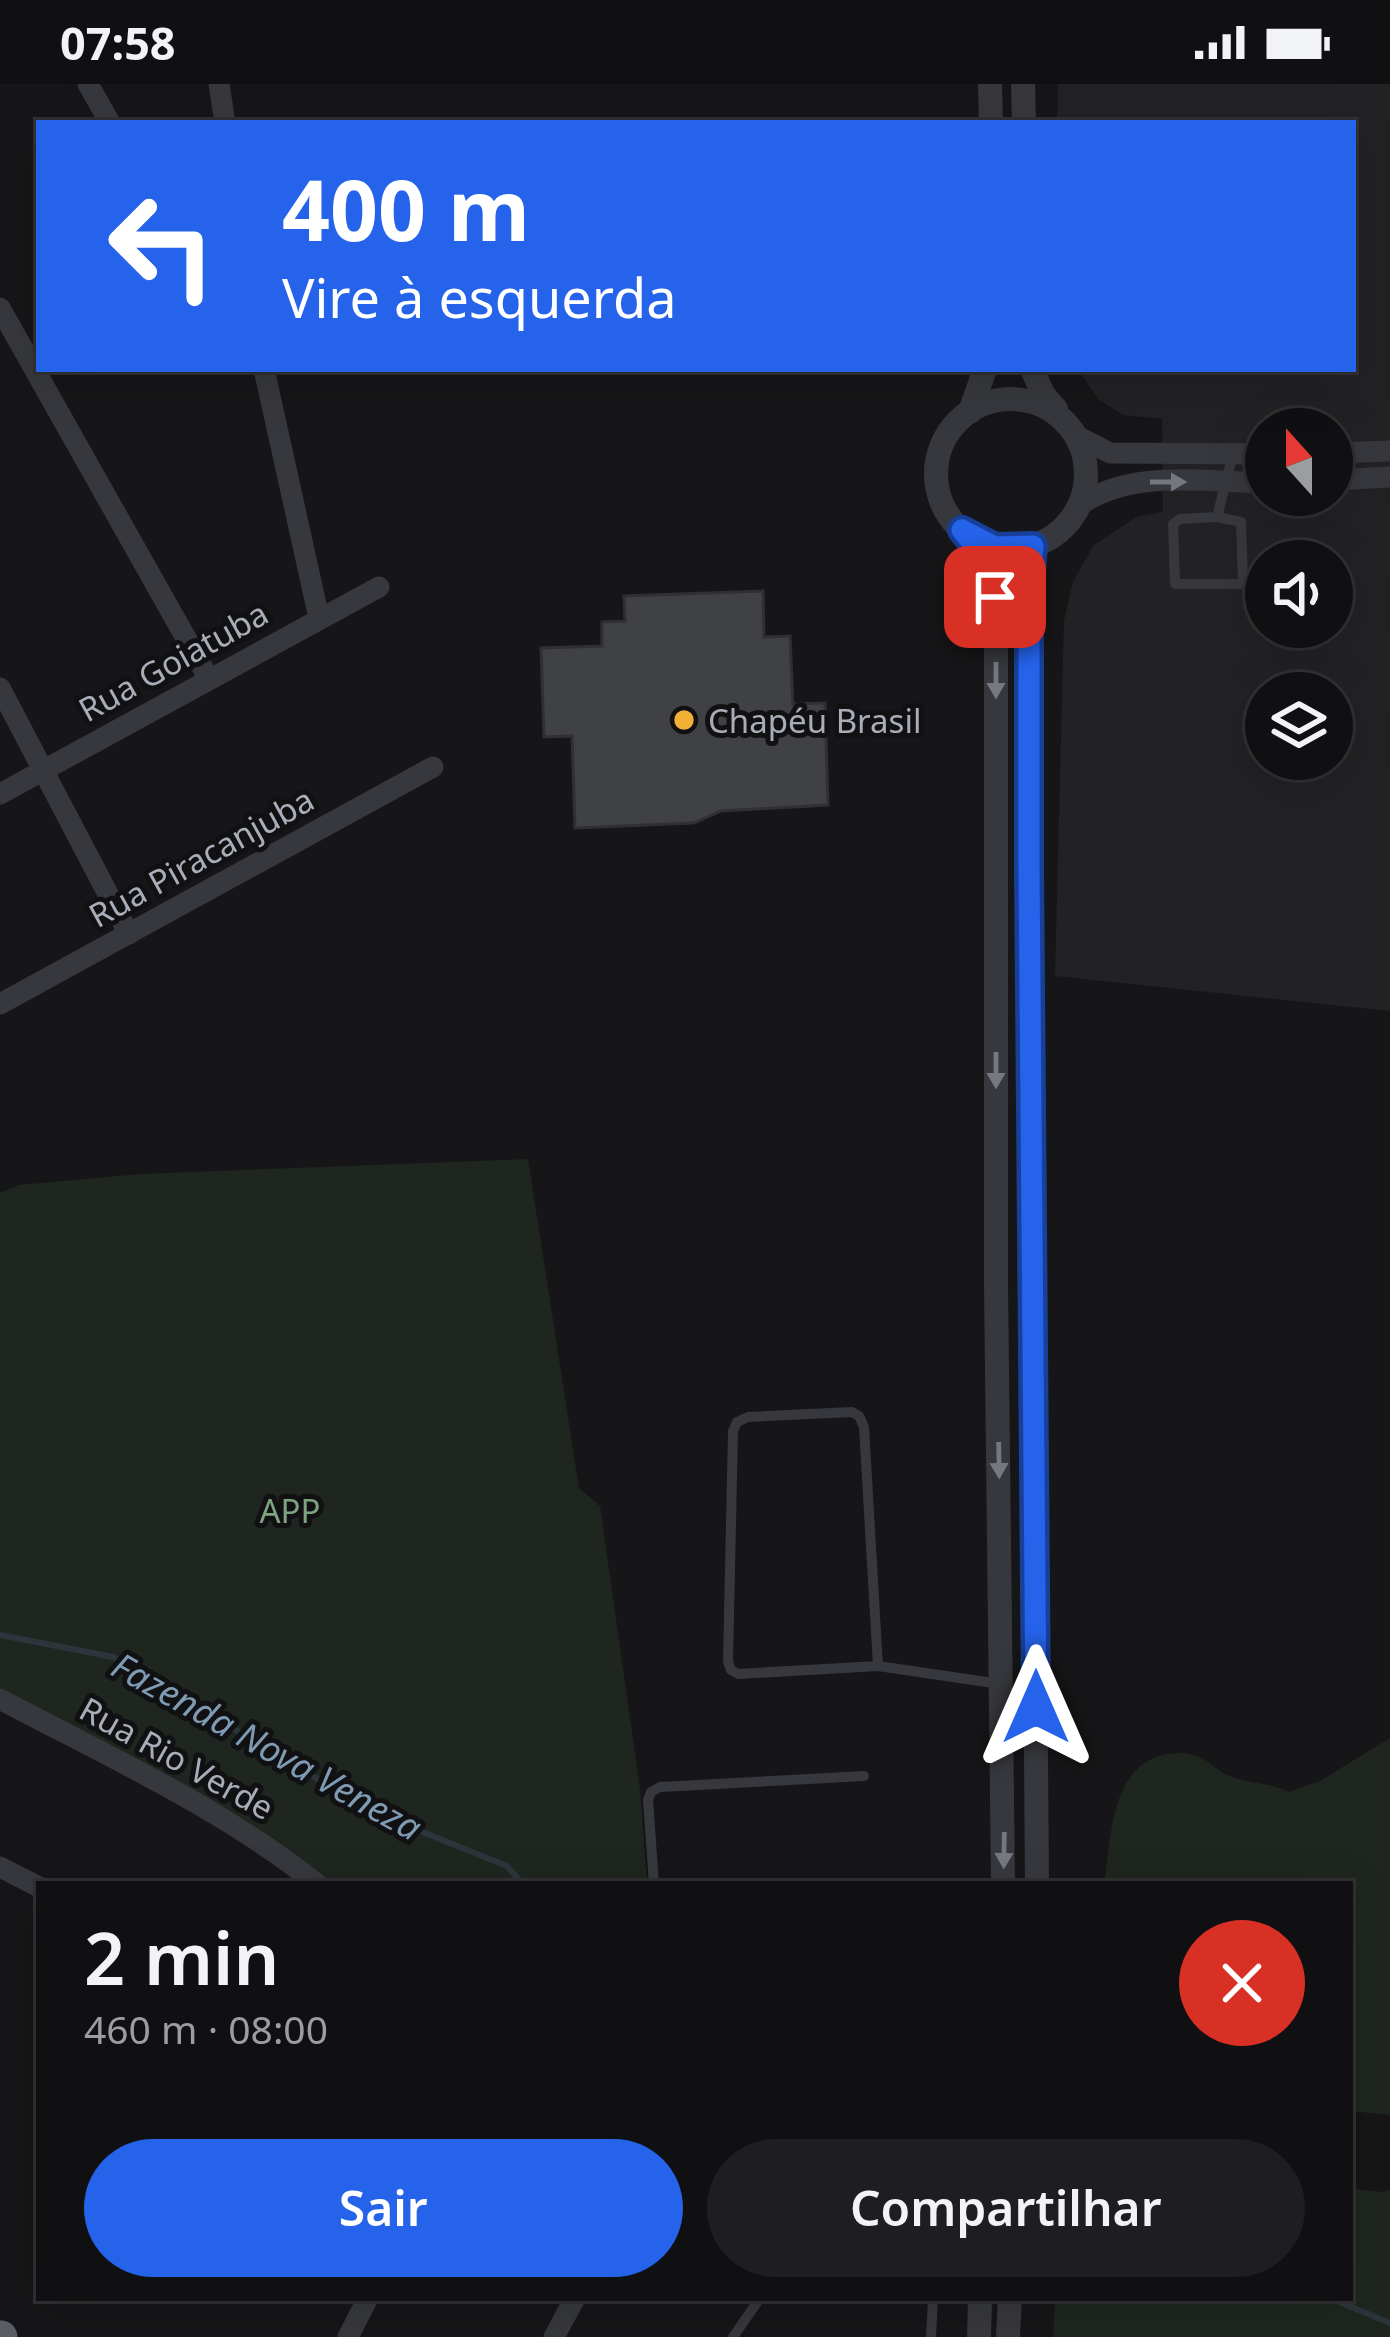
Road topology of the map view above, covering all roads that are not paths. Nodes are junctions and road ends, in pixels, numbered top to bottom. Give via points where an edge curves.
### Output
1 (88, 84) edge
2 (219, 84) edge
3 (990, 84) edge
4 (1023, 84) edge
5 (108, 120) edge
6 (225, 120) edge
7 (991, 120) edge
8 (1024, 120) edge
9 (0, 308) edge
10 (36, 372) edge
11 (36, 372) edge
12 (250, 372) edge
13 (264, 372) edge
14 (985, 372) edge
15 (1033, 372) edge
16 (270, 406) junction
17 (970, 412) junction
18 (1071, 428) junction
19 (1390, 451) edge
20 (1353, 452) edge
21 (1233, 454) junction
22 (1245, 454) edge
23 (1390, 477) edge
24 (1353, 479) edge
25 (1223, 482) junction
26 (1245, 482) edge
27 (1076, 508) junction
28 (1217, 517) junction
29 (962, 530) junction
30 (1033, 546) junction
31 (379, 587) dead end
32 (319, 618) junction
33 (209, 679) junction
34 (0, 688) edge
35 (433, 767) dead end
36 (45, 769) junction
37 (0, 794) edge
38 (128, 934) junction
39 (0, 1004) edge
40 (878, 1666) junction
41 (1001, 1684) junction
42 (0, 1699) edge
43 (864, 1776) dead end
44 (0, 1868) edge
45 (313, 1881) edge
46 (654, 1881) edge
47 (1003, 1881) edge
48 (1037, 1881) edge
49 (36, 1886) edge
50 (366, 2301) edge
51 (573, 2301) edge
52 (758, 2301) edge
53 (933, 2301) edge
54 (980, 2301) edge
55 (1010, 2301) edge
56 (348, 2337) edge
57 (554, 2337) edge
58 (733, 2337) edge
59 (931, 2337) edge
60 (979, 2337) edge
61 (1008, 2337) edge

1 - 5 street
2 - 6 street
3 - 7 street
4 - 8 street
9 - 11 street
10 - 33 street
12 - 16 street
13 - 16 street
14 - 17 street
15 - 18 street
16 - 32 street
17 - 18 street via 1019,399 1052,410
17 - 29 street via 938,462 944,506
18 - 21 street via 1110,452
18 - 27 street via 1087,473
19 - 20 street
21 - 22 street
21 - 25 lane
23 - 24 street
25 - 26 street
27 -> 25 street via 1130,482
25 - 28 lane
27 - 30 street via 1065,526
28 - 28 lane via 1173,524 1175,584 1244,583 1240,520
29 - 30 street via 995,547
29 -> 41 street via 989,574 996,620
30 - 48 street
31 - 32 street, Rua Goiatuba
32 - 33 street, Rua Goiatuba
33 - 36 street, Rua Goiatuba
34 - 36 street
35 - 38 street, Rua Piracanjuba
36 - 37 street, Rua Goiatuba
36 - 38 street
38 - 39 street, Rua Piracanjuba
40 - 40 lane via 731,1670 737,1422 860,1416
40 - 41 lane
41 -> 47 street
42 - 45 street, Rua Rio Verde via 182,1796
43 - 46 lane via 660,1787 648,1800
44 - 49 street
50 - 56 street
51 - 57 street
52 - 58 lane
53 - 59 lane
54 - 60 street
55 - 61 street

